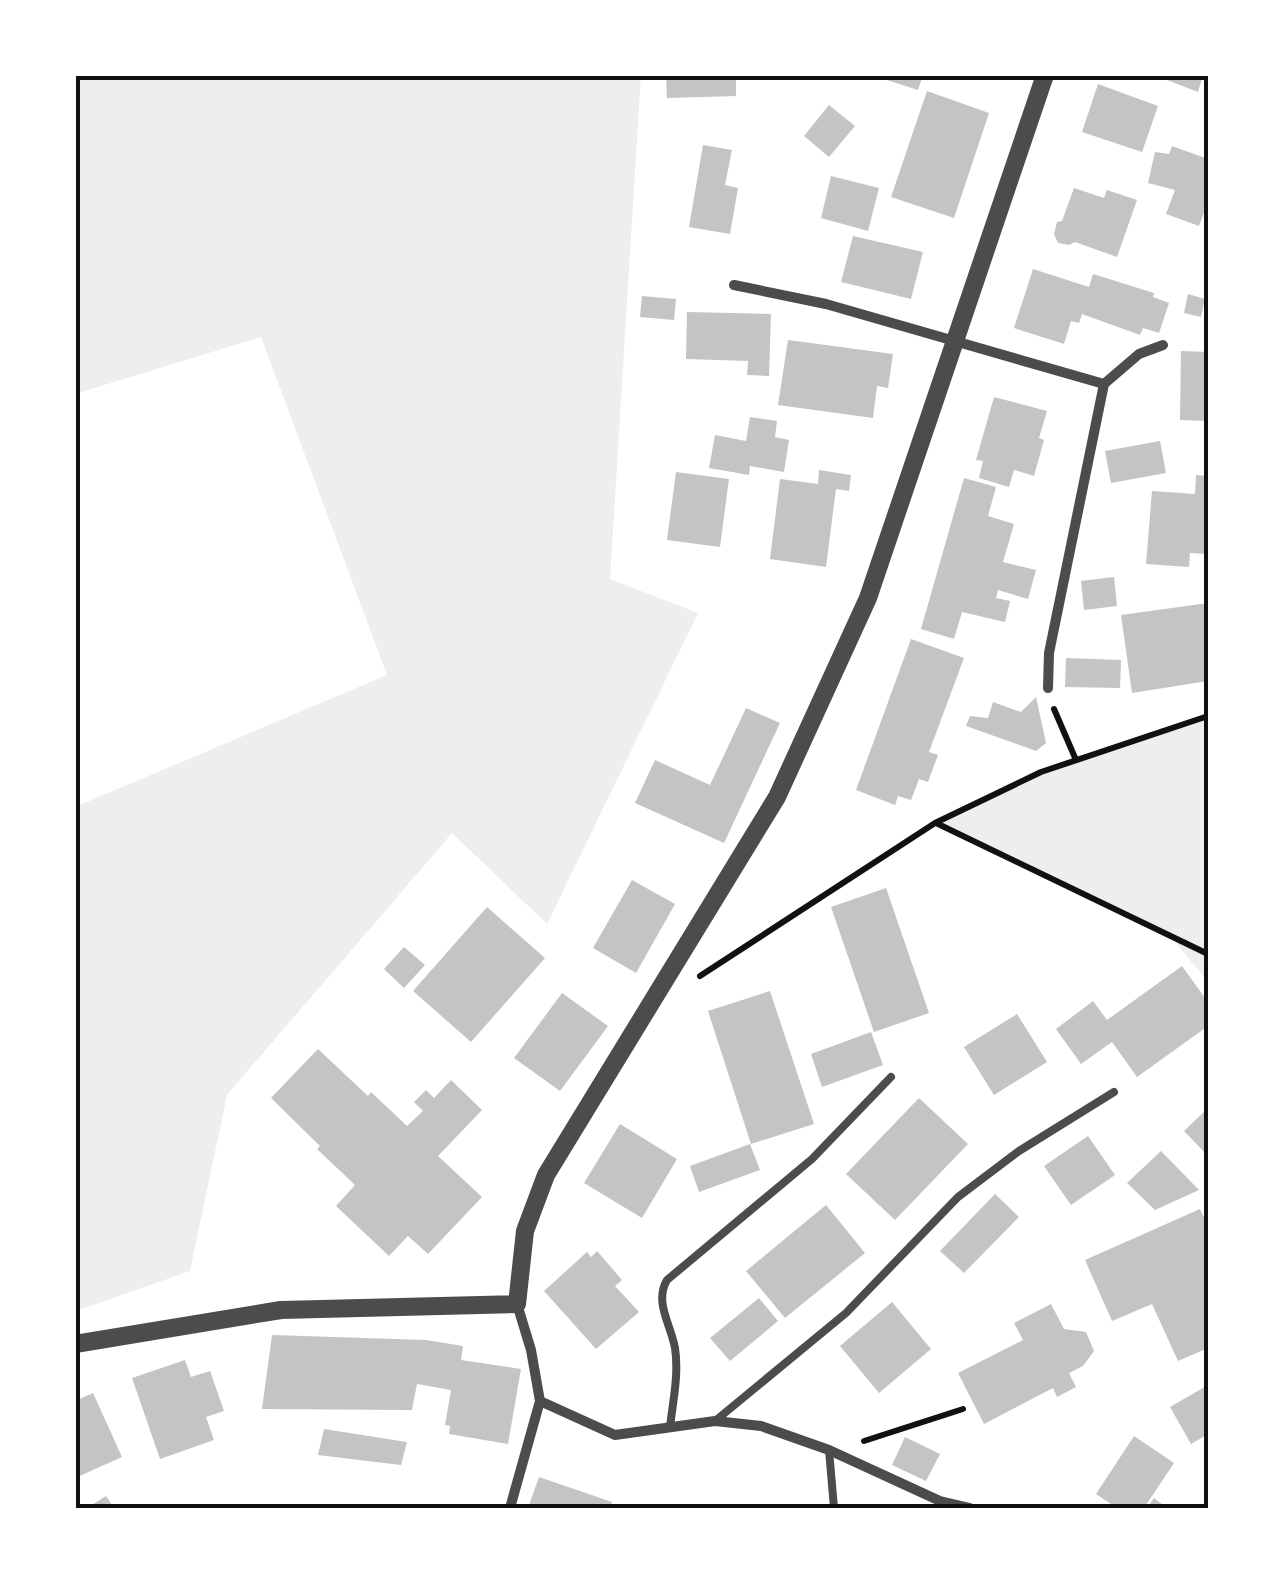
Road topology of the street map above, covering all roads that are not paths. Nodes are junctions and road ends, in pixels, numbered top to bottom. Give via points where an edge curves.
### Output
1 (1045, 75) edge
2 (734, 286) dead end
3 (955, 343) junction
4 (1163, 344) dead end
5 (1104, 384) junction
6 (1048, 688) road end
7 (891, 1076) dead end
8 (1114, 1092) dead end
9 (517, 1304) junction
10 (75, 1344) edge
11 (540, 1401) junction
12 (714, 1421) junction
13 (670, 1427) junction
14 (829, 1450) junction
15 (510, 1508) edge
16 (834, 1508) edge
17 (970, 1508) edge

1 - 3 street
2 - 3 street via 826,304
3 - 5 street
3 - 9 street via 860,616 777,797 546,1175 525,1231
4 - 5 street via 1139,354
5 - 6 street via 1049,653
7 - 13 lane via 812,1159 660,1290 677,1366
8 - 12 lane via 1018,1150 958,1197 846,1313
9 - 10 street via 281,1310
9 - 11 street
11 - 13 street via 614,1436
11 - 15 street
12 - 13 street
12 - 14 street via 761,1426
14 - 16 lane
14 - 17 street

